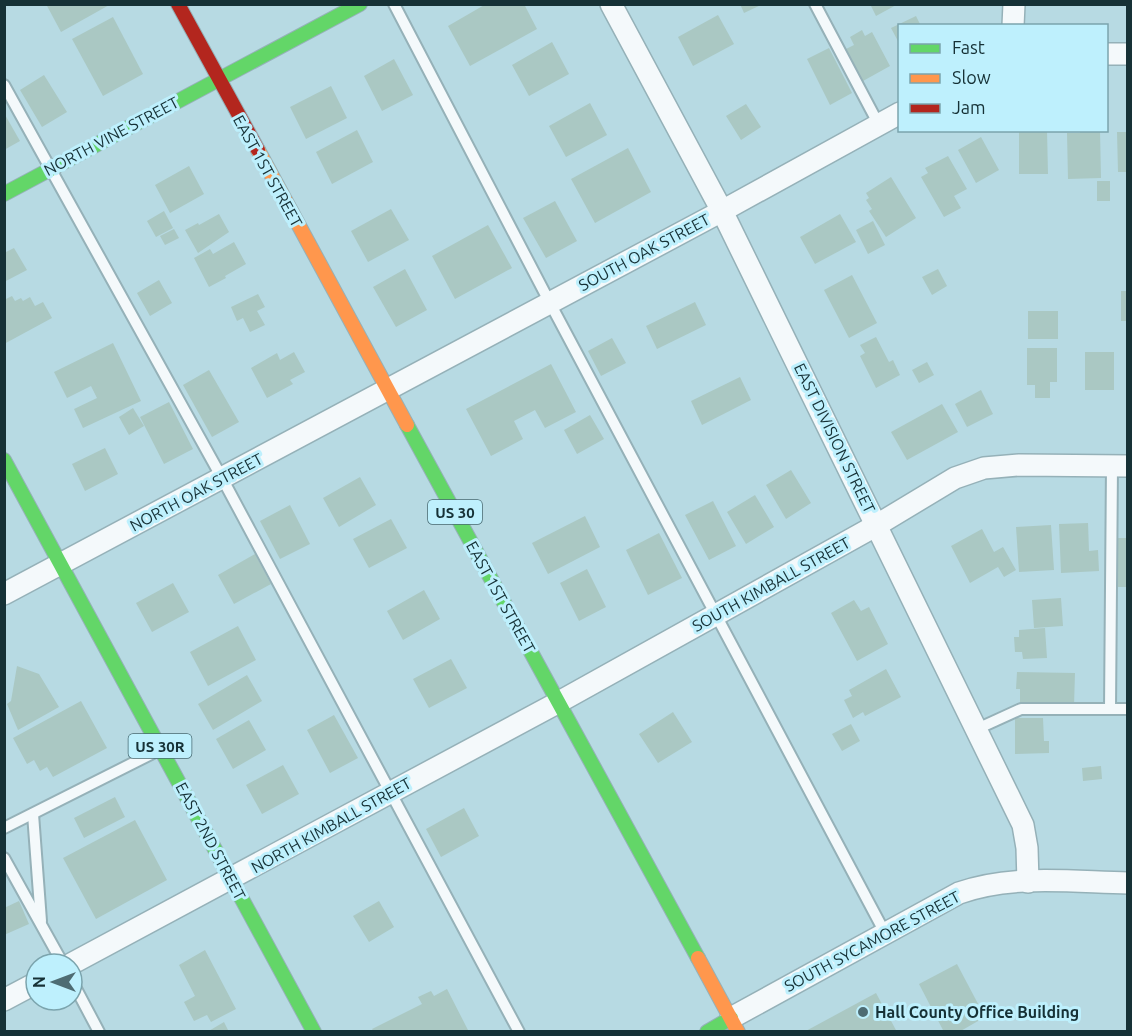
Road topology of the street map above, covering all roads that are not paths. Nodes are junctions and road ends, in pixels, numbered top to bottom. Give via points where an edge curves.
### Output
1 (178, 4) edge
2 (360, 4) edge
3 (394, 4) edge
4 (611, 4) edge
5 (815, 4) edge
6 (1014, 4) edge
7 (1013, 24) edge
8 (1108, 54) edge
9 (1128, 54) edge
10 (218, 79) junction
11 (4, 85) edge
12 (898, 114) edge
13 (879, 125) junction
14 (49, 169) junction
15 (4, 194) edge
16 (722, 211) junction
17 (550, 303) junction
18 (388, 389) junction
19 (4, 460) edge
20 (1120, 466) edge
21 (222, 478) junction
22 (878, 525) junction
23 (62, 564) junction
24 (4, 594) edge
25 (717, 614) junction
26 (559, 702) junction
27 (1110, 709) junction
28 (1128, 709) edge
29 (977, 729) junction
30 (161, 748) junction
31 (390, 792) junction
32 (33, 814) junction
33 (4, 828) edge
34 (4, 858) edge
35 (231, 879) junction
36 (1028, 882) junction
37 (1128, 882) edge
38 (41, 924) junction
39 (885, 933) junction
40 (56, 952) edge
41 (84, 957) edge
42 (24, 989) edge
43 (4, 1000) edge
44 (84, 1004) edge
45 (735, 1025) edge
46 (99, 1032) edge
47 (314, 1032) edge
48 (519, 1032) edge
49 (707, 1032) edge

1 - 10 main road, EAST 1ST STREET / US 30
2 - 10 main road, NORTH VINE STREET
3 - 17 lane
4 - 16 street, EAST DIVISION STREET
5 - 13 lane
6 - 7 street
8 - 9 street
10 - 14 main road, NORTH VINE STREET
10 - 18 main road, EAST 1ST STREET / US 30
11 - 14 lane
12 - 13 street, SOUTH OAK STREET
13 - 16 street, SOUTH OAK STREET
14 - 15 main road, NORTH VINE STREET
14 - 21 lane
16 - 17 street, SOUTH OAK STREET
16 - 22 street, EAST DIVISION STREET
17 - 18 street, SOUTH OAK STREET
17 - 25 lane
18 - 21 street, NORTH OAK STREET
18 - 26 main road, EAST 1ST STREET / US 30
19 - 23 main road, EAST 2ND STREET / US 30R
20 - 22 street, SOUTH KIMBALL STREET via 984,468 955,478
20 - 27 lane
21 - 23 street, NORTH OAK STREET
21 - 31 lane
22 - 25 street, SOUTH KIMBALL STREET
22 - 29 street, EAST DIVISION STREET
23 - 24 street, NORTH OAK STREET
23 - 30 main road, EAST 2ND STREET / US 30R
25 - 26 street, SOUTH KIMBALL STREET
25 - 39 lane
26 - 31 street, NORTH KIMBALL STREET
26 - 45 main road, EAST 1ST STREET / US 30
27 - 28 lane
27 - 29 lane via 1021,710
29 - 36 street, EAST DIVISION STREET via 1023,825
30 - 32 lane
30 - 35 main road, EAST 2ND STREET / US 30R
31 - 35 street, NORTH KIMBALL STREET
31 - 48 lane
32 - 33 lane
32 - 38 lane
34 - 38 lane
35 - 41 street, NORTH KIMBALL STREET
35 - 47 main road, EAST 2ND STREET / US 30R
36 - 37 street, SOUTH SYCAMORE STREET
36 - 39 street, SOUTH SYCAMORE STREET via 991,884 959,893
38 - 40 lane
39 - 45 street, SOUTH SYCAMORE STREET
42 - 43 street
44 - 46 lane
45 - 49 main road

